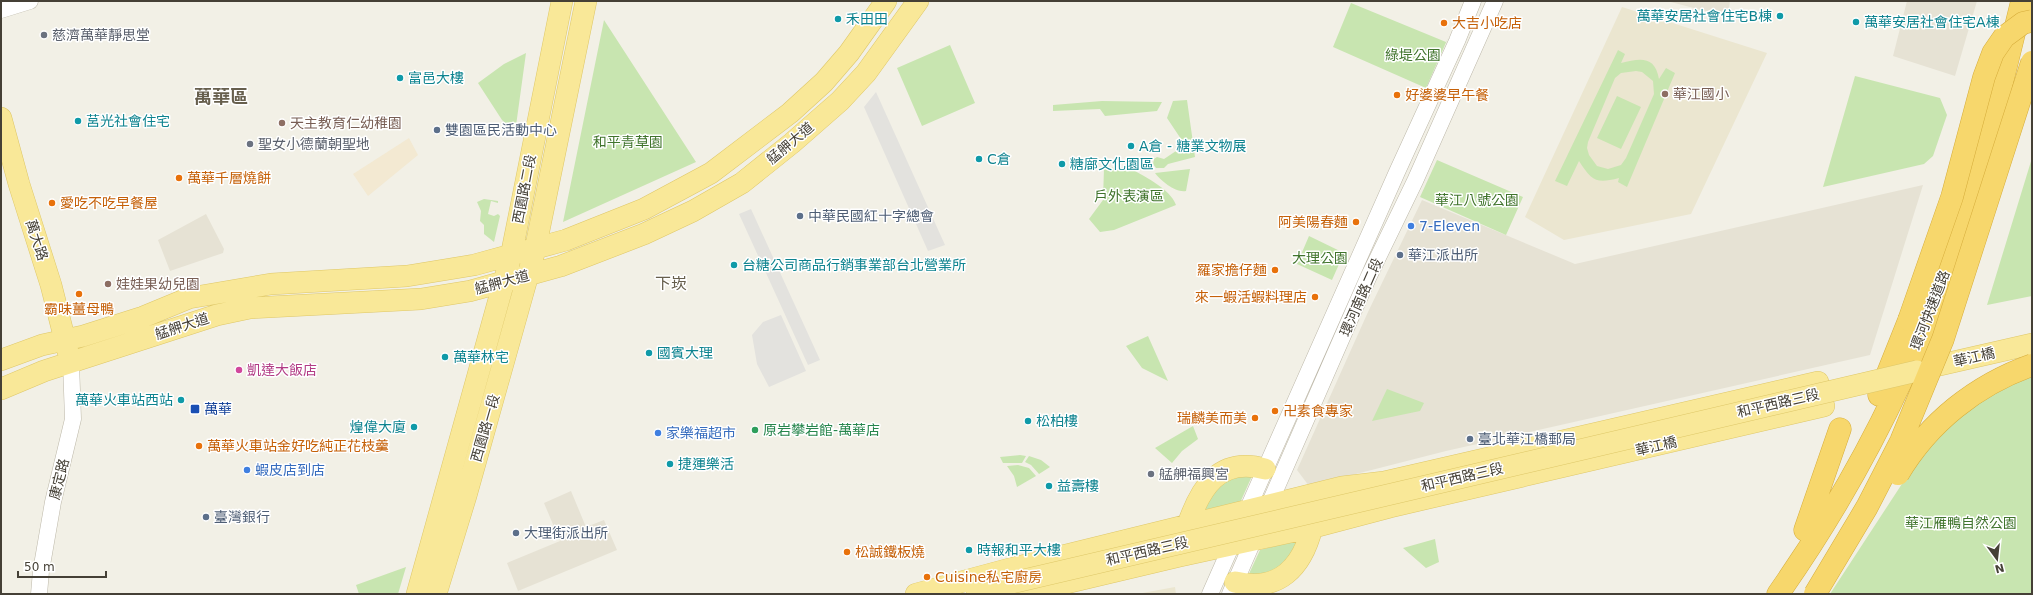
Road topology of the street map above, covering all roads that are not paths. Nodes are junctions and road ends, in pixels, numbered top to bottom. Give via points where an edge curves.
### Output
1 (30, 1) edge
2 (562, 1) edge
3 (586, 1) edge
4 (886, 1) edge
5 (918, 1) edge
6 (1473, 1) edge
7 (1495, 1) edge
8 (2022, 1) edge
9 (1, 10) edge
10 (2032, 21) edge
11 (2032, 62) edge
12 (1, 118) edge
13 (511, 256) junction
14 (532, 262) junction
15 (503, 283) junction
16 (65, 339) junction
17 (2032, 344) edge
18 (1, 360) edge
19 (71, 363) junction
20 (2032, 365) edge
21 (1917, 371) junction
22 (1, 389) edge
23 (1840, 429) dead end
24 (1265, 469) junction
25 (1384, 482) joint
26 (1268, 506) junction
27 (1390, 507) joint
28 (1246, 512) junction
29 (1187, 527) junction
30 (1312, 528) junction
31 (1805, 530) junction
32 (1254, 540) junction
33 (1231, 545) junction
34 (1838, 557) junction
35 (1233, 588) edge
36 (1014, 589) edge
37 (39, 594) edge
38 (417, 594) edge
39 (436, 594) edge
40 (916, 594) edge
41 (935, 594) edge
42 (977, 594) edge
43 (1210, 594) edge
44 (1763, 594) edge
45 (1778, 594) edge
46 (1815, 594) edge

1 - 9 street
2 - 13 main road, 西園路二段
3 - 14 main road, 西園路二段
4 - 14 main road, 艋舺大道 via 849,53 824,82 784,118 711,173 644,209 566,240
5 - 14 main road, 艋舺大道 via 866,73 840,101 742,183 693,211 596,254
6 - 24 street, 環河南路二段
7 - 26 street, 環河南路二段 via 1415,181 1368,278
8 - 45 highway, 環河快速道路 via 1968,209 1926,327 1883,421 1844,493
10 - 31 highway, bridge via 2023,23 2004,37 1993,53 1984,77 1952,197 1880,394 1844,467
11 - 34 highway, 環河快速道路, bridge via 1943,339 1901,442
12 - 16 main road, 萬大路
13 - 14 main road, 艋舺大道
13 - 15 main road, 西園路二段
13 - 16 main road, 艋舺大道 via 474,266 406,276 246,287 189,298 143,317
14 - 15 main road, 艋舺大道
14 - 39 main road, 西園路一段
15 - 19 main road, 艋舺大道 via 421,299 250,308 217,315
15 - 38 main road, 西園路一段
16 - 18 main road, 艋舺大道
16 - 19 main road, 萬大路
17 - 21 main road, 華江橋, bridge
19 - 22 main road, 艋舺大道
19 - 37 street, 康定路 via 73,419 53,502
20 - 34 highway, bridge via 1984,386 1958,404 1936,424 1916,446 1862,534
21 - 25 main road, 華江橋, bridge via 1863,371
21 - 27 main road, 華江橋, bridge via 1867,396
21 - 36 main road, 和平西路三段, bridge
23 - 31 highway
24 - 28 street, 環河南路二段
24 - 29 main road via 1251,465 1242,466 1218,475 1198,496
25 - 26 main road, 和平西路三段 via 1342,487
26 - 28 main road, 和平西路三段
26 - 32 street, 環河南路二段
27 - 30 main road, 和平西路三段
28 - 29 main road, 和平西路三段
28 - 33 street, 環河南路二段
29 - 40 main road, 和平西路三段 via 1008,569
30 - 32 main road, 和平西路三段
30 - 35 main road via 1305,551 1288,572 1263,584
31 - 44 highway
32 - 33 main road, 和平西路三段
32 - 35 street, 環河南路二段
33 - 36 main road, 和平西路三段
33 - 43 street, 環河南路二段
34 - 46 highway, 環河快速道路, bridge
36 - 41 main road, 和平西路三段 via 988,584
36 - 42 main road, 和平西路三段

